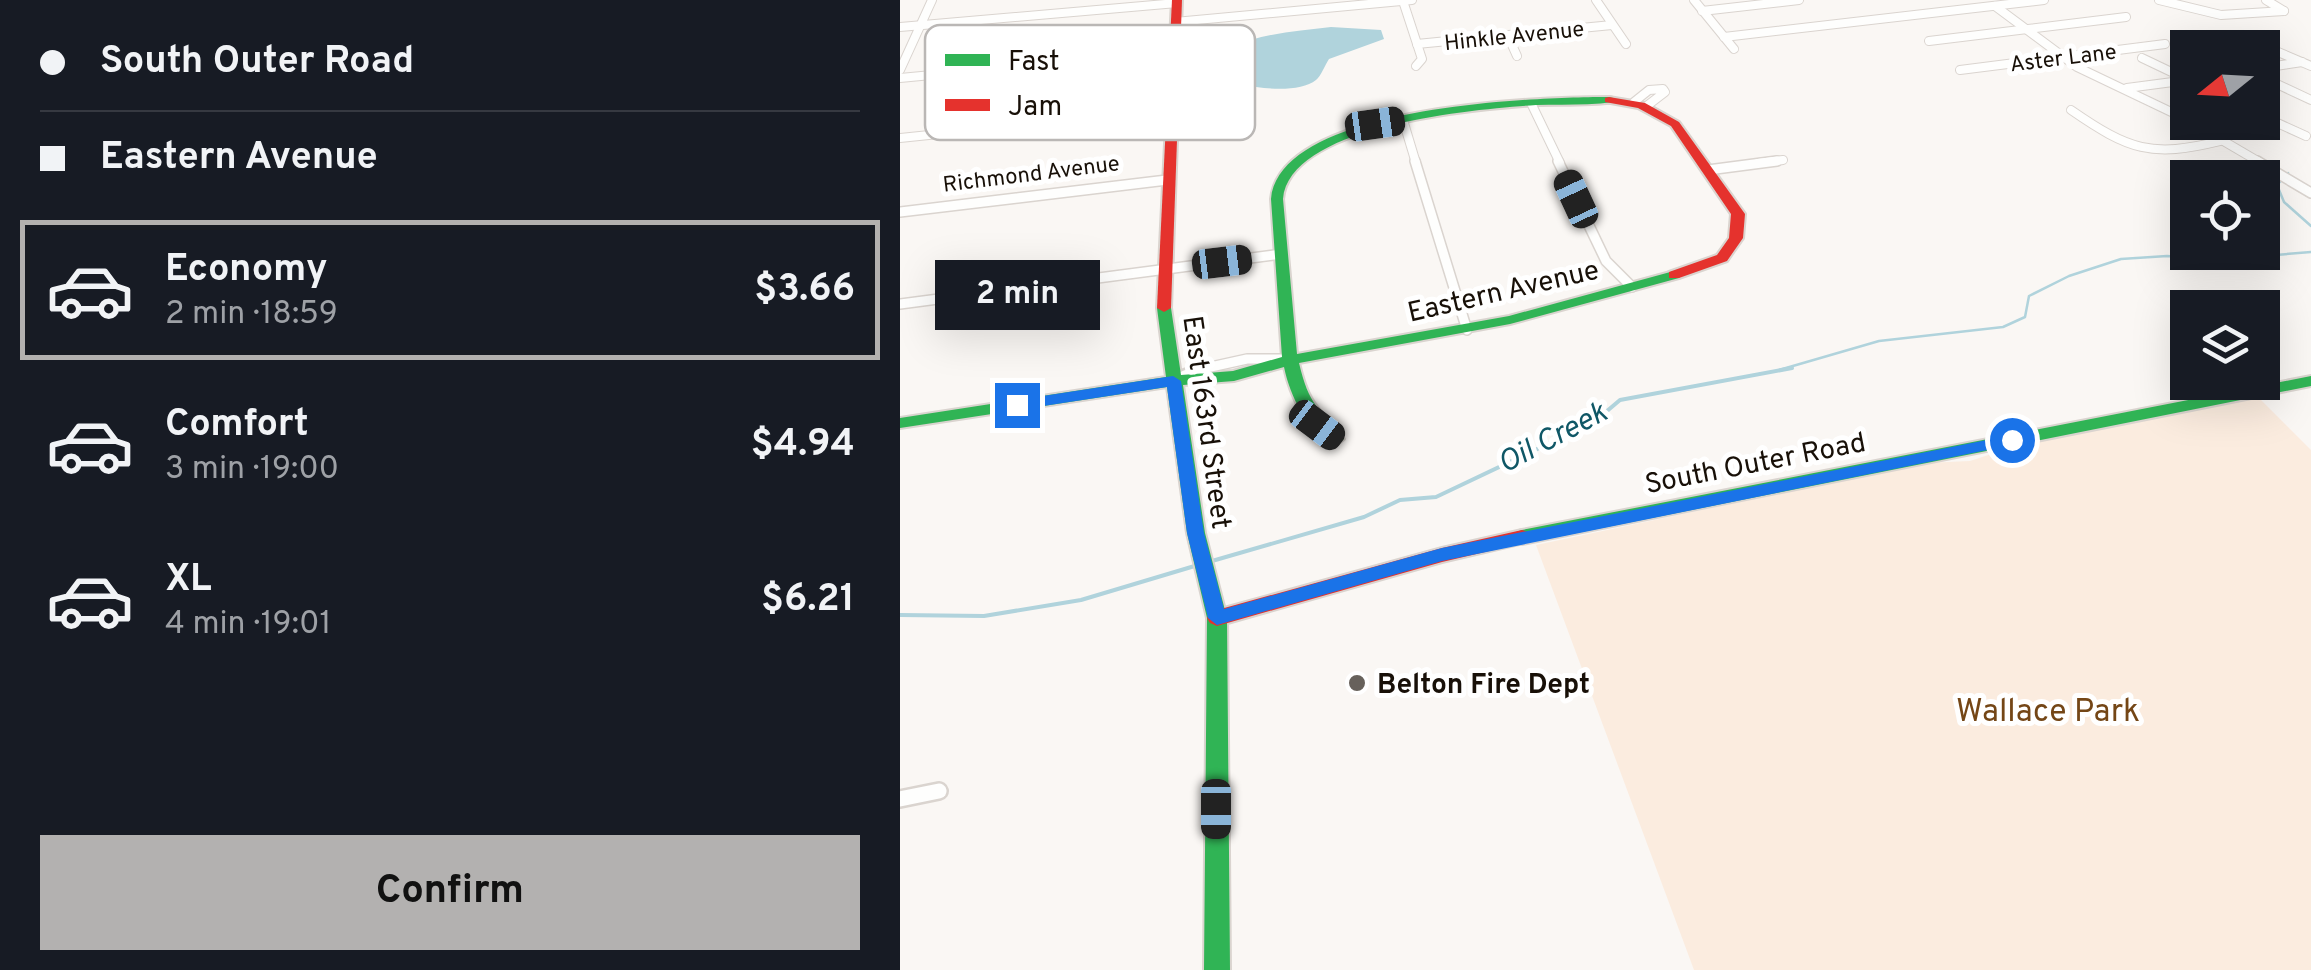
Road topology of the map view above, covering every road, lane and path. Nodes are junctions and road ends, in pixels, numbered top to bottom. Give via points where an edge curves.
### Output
1 (932, 0) edge
2 (1412, 0) edge
3 (1596, 0) edge
4 (1694, 0) edge
5 (1799, 0) edge
6 (2044, 0) edge
7 (2159, 0) edge
8 (2266, 0) edge
9 (1177, 1) edge
10 (1403, 1) edge
11 (1991, 3) edge
12 (1702, 11) junction
13 (2126, 17) dead end
14 (1175, 22) junction
15 (920, 25) junction
16 (1175, 25) edge
17 (1612, 25) junction
18 (900, 27) edge
19 (2025, 29) junction
20 (1508, 36) junction
21 (1724, 37) junction
22 (1928, 41) dead end
23 (1416, 44) junction
24 (1626, 44) dead end
25 (2165, 44) dead end
26 (1734, 49) dead end
27 (2280, 52) edge
28 (1516, 56) dead end
29 (2062, 57) junction
30 (2142, 58) dead end
31 (2307, 64) edge
32 (1416, 66) dead end
33 (2280, 66) edge
34 (900, 70) edge
35 (1960, 70) dead end
36 (2170, 72) edge
37 (925, 76) edge
38 (900, 78) edge
39 (2170, 82) edge
40 (2280, 85) edge
41 (2123, 89) junction
42 (2311, 100) edge
43 (1532, 104) junction
44 (2071, 110) dead end
45 (2170, 112) edge
46 (1403, 120) junction
47 (2280, 124) edge
48 (925, 135) edge
49 (2306, 136) dead end
50 (900, 138) edge
51 (1170, 140) edge
52 (2220, 141) joint
53 (1783, 160) dead end
54 (1708, 170) junction
55 (1168, 180) junction
56 (2311, 193) edge
57 (900, 212) edge
58 (1282, 254) junction
59 (1163, 270) junction
60 (1632, 286) junction
61 (900, 304) edge
62 (1467, 330) junction
63 (1293, 359) junction
64 (2311, 380) edge
65 (1173, 381) junction
66 (900, 423) edge
67 (1336, 439) dead end
68 (1217, 618) junction
69 (939, 790) dead end
70 (900, 798) edge
71 (1216, 970) edge

1 - 15 street
2 - 10 street
3 - 17 street
4 - 12 street
5 - 12 street
6 - 11 street
7 - 8 street via 2198,16 2284,11
9 - 14 street, East 163rd Street
9 - 15 street
10 - 14 street
10 - 23 street
11 - 19 street
11 - 21 street
12 - 21 street
13 - 19 street
14 - 16 street, East 163rd Street
15 - 18 street
15 - 34 street
17 - 20 street, Hinkle Avenue
17 - 24 street
19 - 22 street
19 - 29 street
20 - 23 street, Hinkle Avenue
20 - 28 street
21 - 26 street
23 - 32 street via 1422,59
25 - 29 street, Aster Lane
27 - 31 street
29 - 35 street, Aster Lane
29 - 41 street
30 - 36 street
31 - 33 street
37 - 38 street
39 - 41 street
40 - 42 street
41 - 45 street
43 - 46 street
43 - 54 street via 1588,98 1641,103 1674,122
43 - 60 street via 1606,262
44 - 52 street via 2138,151 2176,153
46 - 58 street via 1321,142 1285,170 1278,189
46 - 62 street
47 - 49 street
48 - 50 street
51 - 55 street, East 163rd Street
52 - 56 street
53 - 54 street
54 - 60 street, Eastern Avenue via 1738,214 1736,243 1722,258
55 - 57 street, Richmond Avenue
55 - 59 street, East 163rd Street
58 - 59 street
58 - 63 street
59 - 61 street
59 - 65 street, East 163rd Street
60 - 62 street, Eastern Avenue
62 - 63 street, Eastern Avenue
63 - 65 street, Eastern Avenue
63 - 67 street via 1304,407
64 - 68 street, South Outer Road via 1521,537
65 - 66 street, Eastern Avenue
65 - 68 street, East 163rd Street via 1196,533
68 - 71 street, East 163rd Street
69 - 70 street

